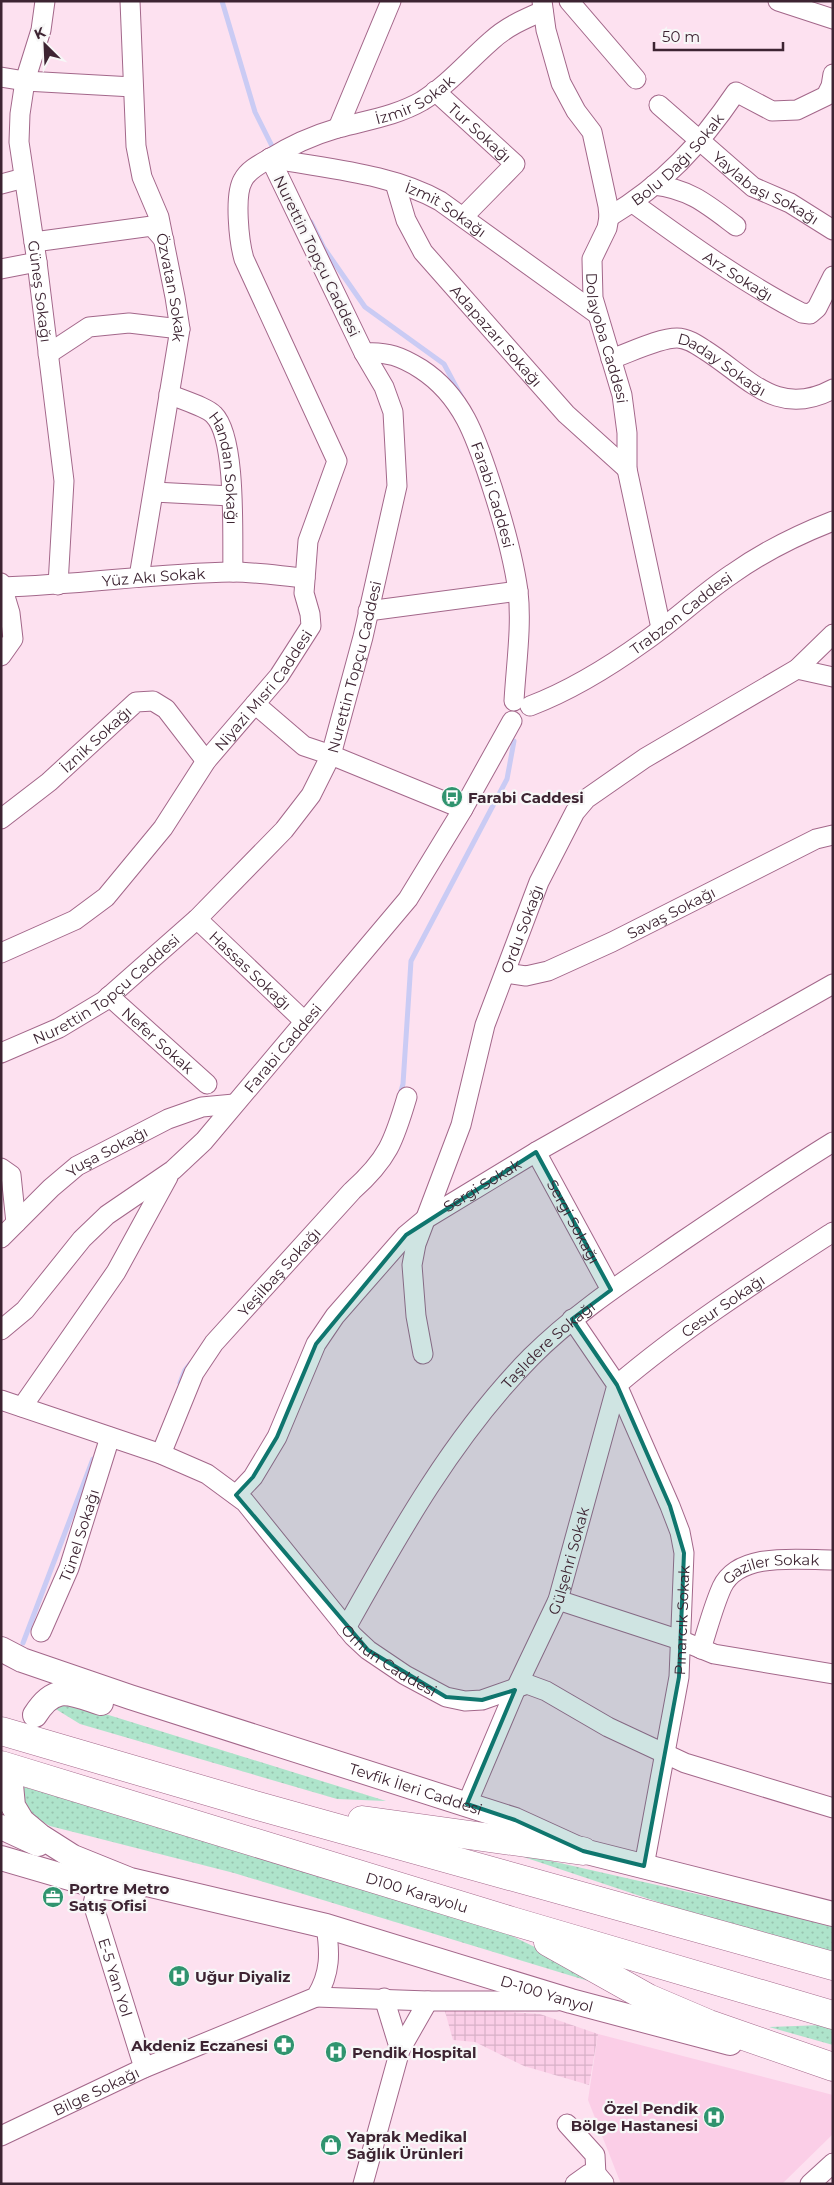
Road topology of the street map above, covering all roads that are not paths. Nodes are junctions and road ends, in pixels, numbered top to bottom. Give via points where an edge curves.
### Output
1 (45, 1) edge
2 (130, 1) edge
3 (391, 1) edge
4 (569, 1) edge
5 (778, 1) edge
6 (543, 6) edge
7 (833, 19) edge
8 (833, 74) edge
9 (1, 77) edge
10 (636, 79) dead end
11 (25, 81) junction
12 (133, 87) junction
13 (435, 91) junction
14 (659, 105) dead end
15 (338, 128) junction
16 (701, 142) junction
17 (270, 158) junction
18 (24, 178) junction
19 (395, 183) junction
20 (1, 184) edge
21 (654, 185) junction
22 (633, 203) junction
23 (463, 217) junction
24 (609, 217) junction
25 (736, 226) dead end
26 (833, 230) edge
27 (164, 240) junction
28 (34, 242) junction
29 (37, 262) junction
30 (1, 269) edge
31 (833, 276) edge
32 (597, 314) junction
33 (180, 328) junction
34 (364, 353) junction
35 (48, 354) junction
36 (612, 359) junction
37 (833, 389) edge
38 (169, 394) junction
39 (627, 468) junction
40 (154, 492) junction
41 (231, 496) junction
42 (833, 521) edge
43 (233, 572) junction
44 (139, 577) junction
45 (305, 578) junction
46 (2, 585) edge
47 (58, 585) junction
48 (518, 591) junction
49 (368, 611) junction
50 (661, 628) junction
51 (833, 634) edge
52 (1, 656) edge
53 (797, 669) junction
54 (833, 677) edge
55 (255, 704) junction
56 (522, 704) junction
57 (331, 755) junction
58 (206, 761) junction
59 (463, 809) junction
60 (1, 819) edge
61 (833, 835) edge
62 (197, 919) junction
63 (1, 953) edge
64 (505, 973) junction
65 (833, 984) edge
66 (109, 996) junction
67 (304, 1021) junction
68 (1, 1053) edge
69 (207, 1084) dead end
70 (407, 1096) dead end
71 (234, 1104) junction
72 (833, 1142) edge
73 (536, 1152) junction
74 (1, 1168) edge
75 (173, 1170) junction
76 (424, 1220) junction
77 (16, 1223) junction
78 (833, 1232) edge
79 (1, 1238) edge
80 (611, 1290) junction
81 (572, 1319) junction
82 (1, 1330) edge
83 (423, 1354) dead end
84 (617, 1385) junction
85 (1, 1400) edge
86 (22, 1407) junction
87 (110, 1437) junction
88 (161, 1454) junction
89 (236, 1494) junction
90 (833, 1560) edge
91 (558, 1600) junction
92 (346, 1628) junction
93 (41, 1632) dead end
94 (680, 1640) junction
95 (1, 1649) edge
96 (701, 1649) junction
97 (833, 1674) edge
98 (517, 1686) junction
99 (35, 1715) dead end
100 (1, 1731) edge
101 (664, 1754) junction
102 (6, 1775) edge
103 (466, 1804) junction
104 (258, 1806) junction
105 (833, 1808) edge
106 (1, 1827) edge
107 (583, 1851) junction
108 (73, 1857) junction
109 (7, 1864) edge
110 (644, 1866) junction
111 (97, 1886) junction
112 (262, 1910) junction
113 (833, 1914) edge
114 (512, 1921) junction
115 (326, 1926) junction
116 (833, 1966) edge
117 (316, 1997) junction
118 (384, 1998) junction
119 (428, 2001) junction
120 (572, 2002) junction
121 (833, 2015) edge
122 (400, 2050) junction
123 (833, 2067) edge
124 (144, 2068) junction
125 (833, 2072) edge
126 (568, 2124) dead end
127 (1, 2136) edge
128 (833, 2163) edge
129 (600, 2179) edge
130 (363, 2184) edge
131 (575, 2184) edge
132 (810, 2184) edge

1 - 11 street, Güneş Sokağı via 41,30
2 - 12 street, Özvatan Sokak
3 - 15 street
4 - 10 street
5 - 7 street
6 - 13 street, İzmir Sokak via 504,31
6 - 24 street via 560,83 592,132
8 - 16 street, Bolu Dağı Sokak via 826,96 797,110 772,110 736,92
9 - 11 street
11 - 12 street
11 - 18 street, Güneş Sokağı via 19,142
12 - 27 street, Özvatan Sokak via 136,146
13 - 15 street, İzmir Sokak via 393,114
13 - 23 street, Tur Sokağı via 515,164
14 - 16 street, Yaylabaşı Sokağı
15 - 17 street, İzmir Sokak
16 - 21 street, Bolu Dağı Sokak
16 - 26 street, Yaylabaşı Sokağı via 753,187 790,203
17 - 19 street, İzmit Sokağı
17 - 34 street, Nurettin Topçu Caddesi
17 - 45 street, Niyazi Mısri Caddesi via 242,180 238,239 244,259 337,461 308,541
18 - 20 street
18 - 28 street, Güneş Sokağı
19 - 23 street, İzmit Sokağı via 420,190
19 - 39 street, Adapazarı Sokağı via 406,220 423,252 566,414
21 - 22 street, Bolu Dağı Sokak
21 - 25 street via 693,195
22 - 24 street, Bolu Dağı Sokak
22 - 31 street, Arz Sokağı via 740,279 802,314 810,314 817,308
23 - 32 street, İzmit Sokağı
24 - 32 street, Dolayoba Caddesi via 592,259 591,281
27 - 28 street via 152,226
27 - 33 street, Özvatan Sokak
28 - 29 street, Güneş Sokağı
29 - 30 street
29 - 35 street, Güneş Sokağı
32 - 36 street, Dolayoba Caddesi
33 - 35 street via 129,323 90,327
33 - 38 street, Özvatan Sokak
34 - 48 street, Farabi Caddesi via 382,352 404,358 446,388 458,404 472,428 501,514
34 - 49 street, Nurettin Topçu Caddesi via 384,387 393,412 397,486
35 - 47 street, Güneş Sokağı via 64,482
36 - 37 street, Daday Sokağı via 675,338 687,339 772,396 801,400
36 - 39 street, Dolayoba Caddesi via 625,418
38 - 40 street, Özvatan Sokak
38 - 41 street, Handan Sokağı via 214,414 224,432 231,472
39 - 50 street, Dolayoba Caddesi
40 - 41 street
40 - 44 street, Özvatan Sokak
41 - 43 street, Handan Sokağı
42 - 50 street, Trabzon Caddesi via 763,553
43 - 44 street, Yüz Akı Sokak
43 - 45 street, Yüz Akı Sokak
44 - 47 street, Yüz Akı Sokak
45 - 55 street, Niyazi Mısri Caddesi via 304,593 311,626 280,676
46 - 47 street, Yüz Akı Sokak
46 - 52 street via 13,639
48 - 49 street
48 - 56 street, Farabi Caddesi
49 - 57 street, Nurettin Topçu Caddesi
50 - 56 street, Trabzon Caddesi via 562,694
51 - 53 street, Ordu Sokağı
53 - 54 street
53 - 64 street, Ordu Sokağı via 652,754 586,799 575,812 539,882
55 - 57 street via 304,746
55 - 58 street, Niyazi Mısri Caddesi
56 - 59 street, Farabi Caddesi via 531,714 520,723 512,720
57 - 59 street
57 - 62 street, Nurettin Topçu Caddesi via 311,795 284,830
58 - 60 street, İznik Sokağı via 166,709 153,701 136,702 49,782
58 - 63 street, Niyazi Mısri Caddesi via 163,828 106,897 75,920
59 - 67 street, Farabi Caddesi via 408,899
61 - 64 street, Savaş Sokağı via 816,839 548,971 526,976
62 - 66 street, Nurettin Topçu Caddesi
62 - 67 street, Hassas Sokağı
64 - 76 street, Ordu Sokağı via 485,1025 461,1124
65 - 73 street, Sergi Sokak
66 - 68 street, Nurettin Topçu Caddesi via 59,1028
66 - 69 street, Nefer Sokak
67 - 71 street, Farabi Caddesi
70 - 88 street, Yeşilbaş Sokağı via 396,1134 375,1171 352,1191 214,1343 194,1374
71 - 75 street, Farabi Caddesi via 204,1141
71 - 77 street, Yuşa Sokağı via 202,1107 168,1119 113,1146 77,1166
72 - 80 street, Taşlıdere Sokağı
73 - 76 street, Sergi Sokak
73 - 80 street, Sergi Sokağı
74 - 77 street via 11,1175
75 - 82 street, Farabi Caddesi via 107,1215 82,1239 25,1310
75 - 86 street via 161,1186 116,1272
76 - 83 street, Ordu Sokağı via 412,1265
76 - 89 street, Sergi Sokak via 376,1267 335,1316 316,1344 278,1437 253,1477
77 - 79 street, Yuşa Sokağı
78 - 84 street, Cesur Sokağı via 650,1357
80 - 81 street, Taşlıdere Sokağı
81 - 84 street
81 - 92 street, Taşlıdere Sokağı via 530,1357 463,1437 407,1522
84 - 91 street, Gülşehri Sokak
84 - 94 street, Pınarcık Sokak via 680,1532 685,1570
85 - 86 street, Orhun Caddesi
86 - 87 street, Orhun Caddesi
87 - 88 street, Orhun Caddesi
87 - 93 street, Tünel Sokağı via 69,1568
88 - 89 street, Orhun Caddesi via 206,1474
89 - 92 street, Orhun Caddesi
90 - 96 street, Gaziler Sokak via 757,1561 736,1571 722,1587
91 - 94 street
91 - 98 street, Gülşehri Sokak
92 - 98 street, Orhun Caddesi via 368,1650 446,1697 482,1700
94 - 96 street
94 - 101 street, Pınarcık Sokak via 679,1677
95 - 103 main road, Tevfik İleri Caddesi via 22,1660 130,1697
96 - 97 street
98 - 101 street, Orhun Caddesi via 527,1684 546,1691 585,1715
98 - 103 street, Gülşehri Sokak
99 - 107 main road via 45,1700 57,1693 76,1695
100 - 104 highway
101 - 105 street, Orhun Caddesi
101 - 110 street, Pınarcık Sokak
102 - 108 main road via 13,1806 22,1821
102 - 114 highway, D100 Karayolu
103 - 107 main road, Tevfik İleri Caddesi via 515,1820
104 - 107 highway
104 - 116 highway
106 - 108 main road
107 - 110 main road, Tevfik İleri Caddesi
108 - 112 main road via 130,1880
109 - 111 main road
110 - 113 main road, Tevfik İleri Caddesi
111 - 112 main road
111 - 124 street, E-5 Yan Yol via 93,1904
112 - 115 main road, D-100 Yanyol
114 - 121 highway, D100 Karayolu
114 - 123 highway via 648,1998 709,2024
115 - 117 street via 330,1952 324,1984
115 - 120 main road, D-100 Yanyol
117 - 118 street
117 - 124 street, Bilge Sokağı
118 - 119 street
118 - 122 street
119 - 120 street
119 - 122 street
120 - 125 main road, D-100 Yanyol via 612,2010
122 - 130 street
124 - 127 street, Bilge Sokağı
126 - 129 street via 595,2155
128 - 132 street
129 - 131 street via 585,2175

